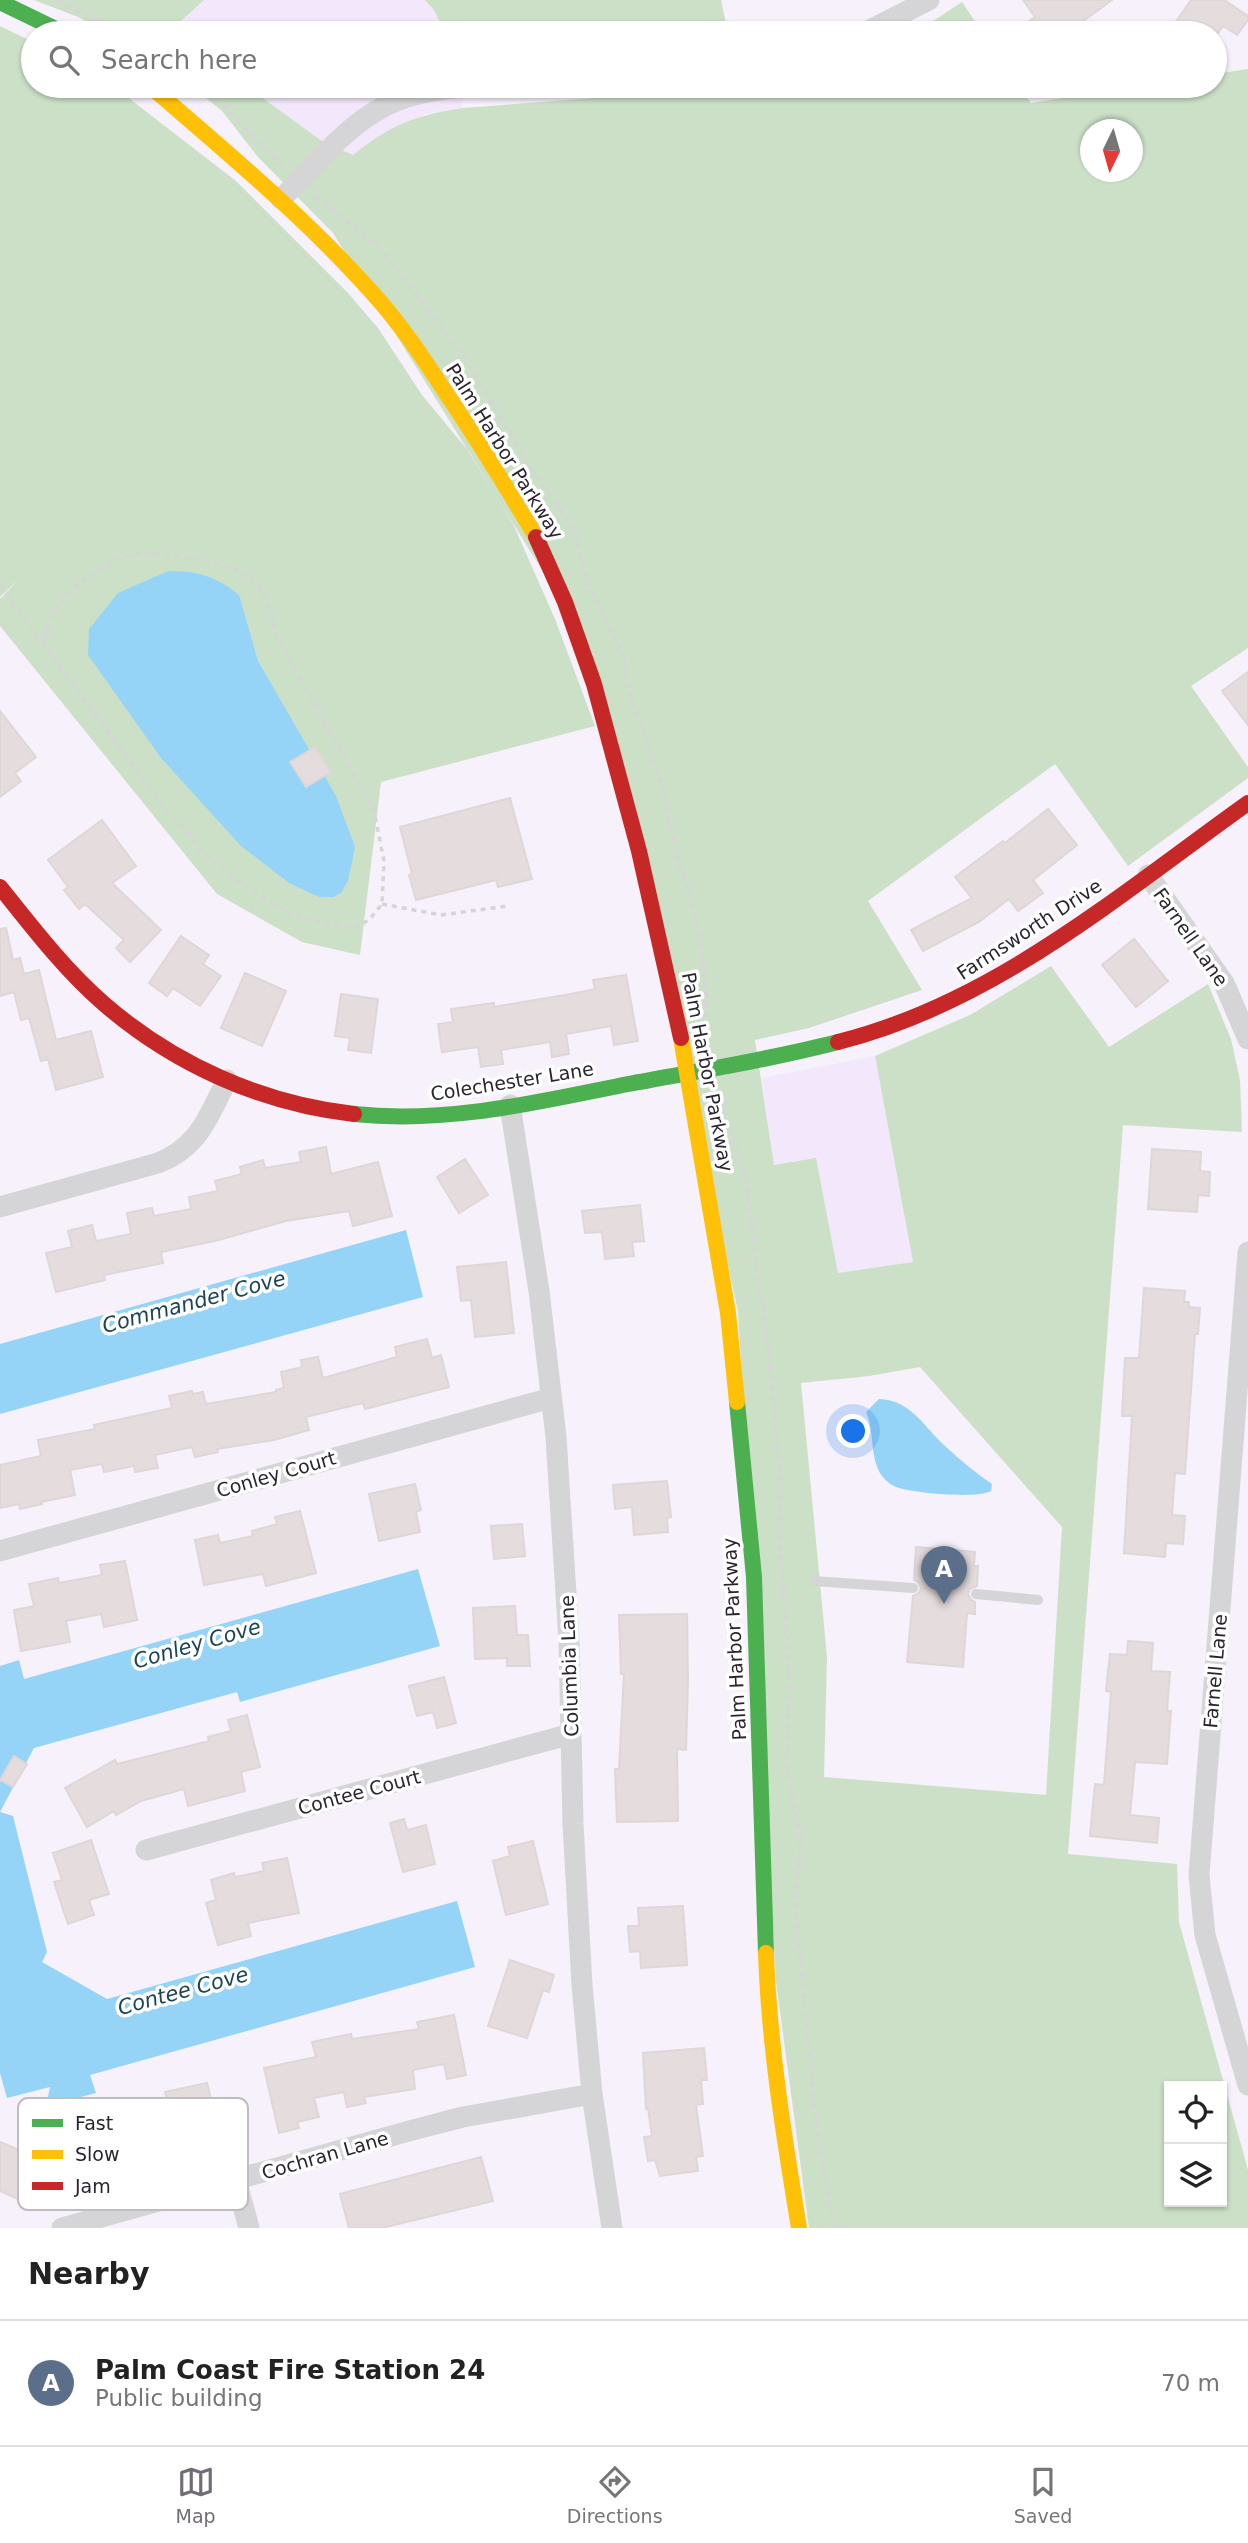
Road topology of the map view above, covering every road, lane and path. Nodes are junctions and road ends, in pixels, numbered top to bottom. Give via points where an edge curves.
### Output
1 (58, 0) edge
2 (929, 0) edge
3 (0, 2) edge
4 (39, 21) edge
5 (100, 21) edge
6 (888, 21) edge
7 (164, 98) edge
8 (214, 98) edge
9 (410, 98) edge
10 (280, 164) dead end
11 (317, 197) dead end
12 (281, 199) junction
13 (466, 360) dead end
14 (0, 585) edge
15 (43, 645) junction
16 (1248, 803) edge
17 (1148, 875) junction
18 (0, 887) edge
19 (382, 904) junction
20 (509, 906) dead end
21 (1248, 1039) edge
22 (689, 1073) junction
23 (227, 1080) junction
24 (718, 1095) dead end
25 (510, 1105) junction
26 (0, 1207) edge
27 (1248, 1252) edge
28 (551, 1398) junction
29 (0, 1552) edge
30 (814, 1581) dead end
31 (913, 1588) dead end
32 (976, 1594) dead end
33 (1038, 1600) dead end
34 (571, 1734) junction
35 (146, 1850) dead end
36 (1248, 2085) edge
37 (592, 2094) junction
38 (248, 2177) edge
39 (127, 2210) edge
40 (244, 2210) edge
41 (62, 2228) edge
42 (249, 2228) edge
43 (612, 2228) edge
44 (799, 2228) edge
45 (833, 2228) edge

1 - 5 path
2 - 6 street
3 - 4 street
7 - 12 street, Palm Harbor Parkway
8 - 10 path
9 - 12 street via 384,107 343,138
11 - 13 path via 386,255
12 - 22 street, Palm Harbor Parkway via 360,279 410,339 487,454 541,548 578,638 612,743
14 - 15 path
15 - 19 path via 172,819 219,867 302,919 356,928
15 - 19 path via 50,618 62,602 91,575 130,555 157,553 200,560 243,574 265,595 279,640 374,811 384,861
16 - 17 street, Farmsworth Drive
17 - 21 street, Farnell Lane via 1224,983
17 - 22 street, Farmsworth Drive via 1020,965 937,1009 838,1043
18 - 23 street, Colechester Lane via 104,1004 179,1057
19 - 20 path via 441,915
22 - 25 street, Colechester Lane
22 - 44 street, Palm Harbor Parkway via 729,1313 752,1546 767,1982
23 - 25 street, Colechester Lane via 299,1104 366,1115 438,1115
23 - 26 street via 195,1139 177,1154
24 - 45 path via 746,1178 765,1319 779,1462 790,1681 786,1765 801,1840 796,1901 799,1946 815,2114
25 - 28 street, Columbia Lane
27 - 36 street, Farnell Lane via 1199,1875 1207,1942
28 - 29 street, Conley Court
28 - 34 street, Columbia Lane via 566,1575
30 - 31 lane
32 - 33 lane
34 - 35 street, Contee Court
34 - 37 street, Columbia Lane via 577,1918
37 - 38 street, Cochran Lane via 463,2117
37 - 43 street, Columbia Lane
39 - 41 street, Cochran Lane
40 - 42 street

